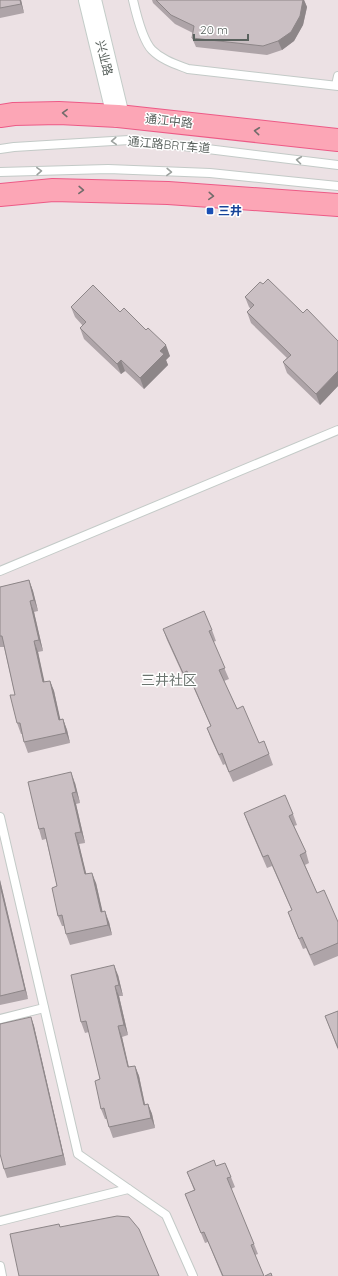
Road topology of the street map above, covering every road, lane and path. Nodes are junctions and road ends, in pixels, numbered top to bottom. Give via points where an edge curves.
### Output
1 (90, 0) edge
2 (133, 0) edge
3 (338, 76) edge
4 (337, 86) edge
5 (0, 116) edge
6 (118, 116) junction
7 (338, 140) edge
8 (0, 149) edge
9 (338, 165) edge
10 (0, 172) edge
11 (338, 186) edge
12 (0, 195) edge
13 (338, 204) edge
14 (338, 430) edge
15 (0, 571) edge
16 (0, 817) edge
17 (3, 844) edge
18 (44, 1008) junction
19 (0, 1019) edge
20 (128, 1189) junction
21 (0, 1221) edge
22 (0, 1266) edge
23 (2, 1276) edge
24 (192, 1276) edge

1 - 6 street, 兴业路
2 - 4 lane via 140,28 151,49 168,62 188,69
3 - 4 lane
6 -> 5 main road, 通江中路 via 59,113
7 -> 6 main road, 通江中路
9 -> 8 lane, 通江路BRT车道 via 129,140
10 -> 11 lane, 通江路BRT车道 via 108,169 210,173
12 -> 13 main road via 53,190 161,192
14 - 15 lane
16 - 17 lane
17 - 18 lane
18 - 19 lane
18 - 20 lane via 78,1154
20 - 21 lane
20 - 24 lane via 166,1215
22 - 23 lane

